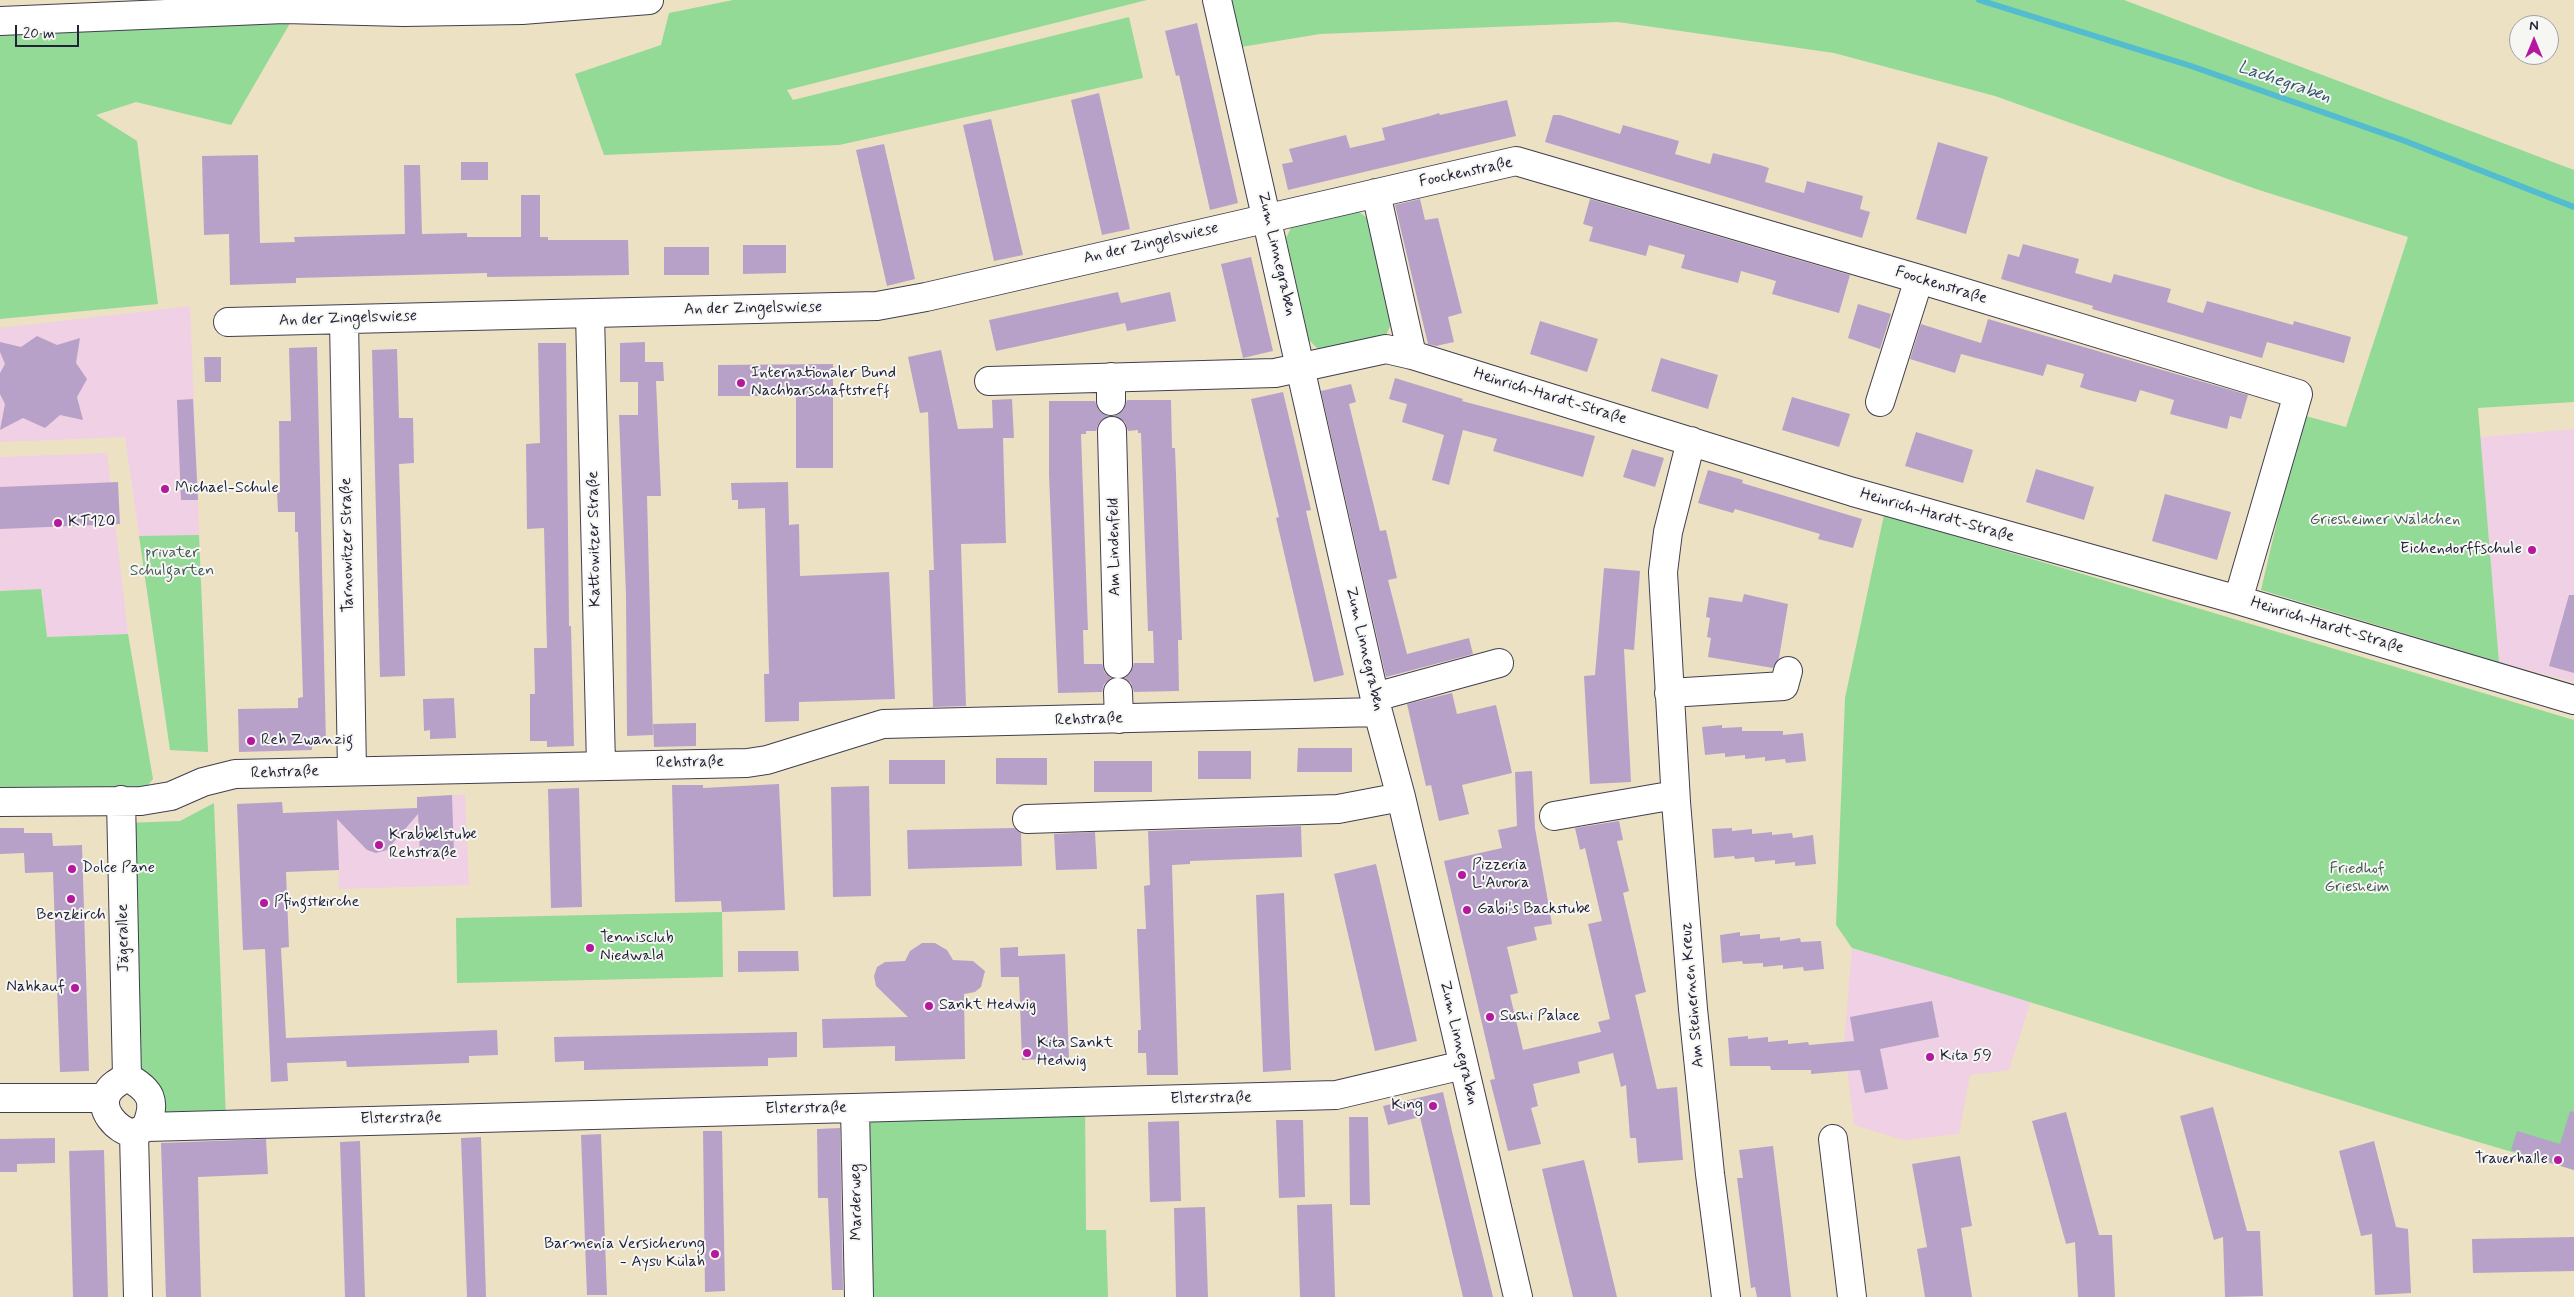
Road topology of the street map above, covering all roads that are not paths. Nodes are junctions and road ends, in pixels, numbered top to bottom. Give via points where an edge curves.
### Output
1 (649, 0) edge
2 (1217, 0) edge
3 (0, 21) edge
4 (1376, 193) junction
5 (1268, 217) junction
6 (1920, 279) junction
7 (590, 314) junction
8 (344, 320) junction
9 (228, 322) dead end
10 (1412, 355) junction
11 (1301, 367) junction
12 (989, 380) dead end
13 (1880, 402) dead end
14 (1112, 431) dead end
15 (1691, 441) junction
16 (2238, 600) junction
17 (1499, 663) dead end
18 (1118, 664) dead end
19 (1788, 671) dead end
20 (1118, 692) dead end
21 (1669, 693) junction
22 (2574, 700) edge
23 (1376, 704) junction
24 (1119, 719) junction
25 (601, 764) junction
26 (352, 771) junction
27 (1675, 795) junction
28 (1401, 797) junction
29 (121, 800) junction
30 (0, 802) edge
31 (1554, 816) dead end
32 (1027, 819) dead end
33 (1463, 1065) junction
34 (127, 1077) junction
35 (0, 1098) edge
36 (105, 1098) junction
37 (855, 1108) junction
38 (140, 1130) junction
39 (1833, 1139) dead end
40 (138, 1297) edge
41 (858, 1297) edge
42 (1518, 1297) edge
43 (1726, 1297) edge
44 (1852, 1297) edge

1 - 3 street via 522,10 403,12 284,8
2 - 5 street, Zum Linnegraben
4 - 5 street, Foockenstraße
4 - 6 street, Foockenstraße via 1516,160
4 - 10 street
5 - 7 street, An der Zingelswiese via 877,306
5 - 11 street, Zum Linnegraben
6 - 13 street
6 - 16 street, Foockenstraße via 2298,394
7 - 8 street, An der Zingelswiese
7 - 25 street, Kattowitzer Straße
8 - 9 street, An der Zingelswiese
8 - 26 street, Tarnowitzer Straße
10 - 11 street, Heinrich-Hardt-Straße via 1386,349
10 - 15 street, Heinrich-Hardt-Straße
11 - 12 street via 1275,373 1111,389
11 - 23 street, Zum Linnegraben
14 - 18 street, Am Lindenfeld
15 - 16 street, Heinrich-Hardt-Straße via 1853,492
15 - 21 street, Am Steinernen Kreuz via 1668,532 1663,572
16 - 22 street, Heinrich-Hardt-Straße
17 - 23 street, Rehstraße
19 - 21 street via 1784,686
20 - 24 street
21 - 27 street, Am Steinernen Kreuz
23 - 24 street, Rehstraße
23 - 28 street, Zum Linnegraben
24 - 25 street, Rehstraße via 883,724 767,760 747,763
25 - 26 street, Rehstraße
26 - 29 street, Rehstraße via 235,774 204,782 171,796 141,801
27 - 31 street
27 - 43 street, Am Steinernen Kreuz via 1702,1097
28 - 32 street via 1338,809
28 - 33 street, Zum Linnegraben
29 - 30 street, Rehstraße
29 - 34 street, Jägerallee
33 - 37 street, Elsterstraße via 1336,1095
33 - 42 street, Zum Linnegraben
34 - 36 street via 109,1090
34 - 38 street via 142,1084 151,1098 151,1114
35 - 36 street
36 - 38 street via 109,1119 122,1131
37 - 38 street, Elsterstraße
37 - 41 street, Marderweg
38 - 40 street
39 - 44 street

